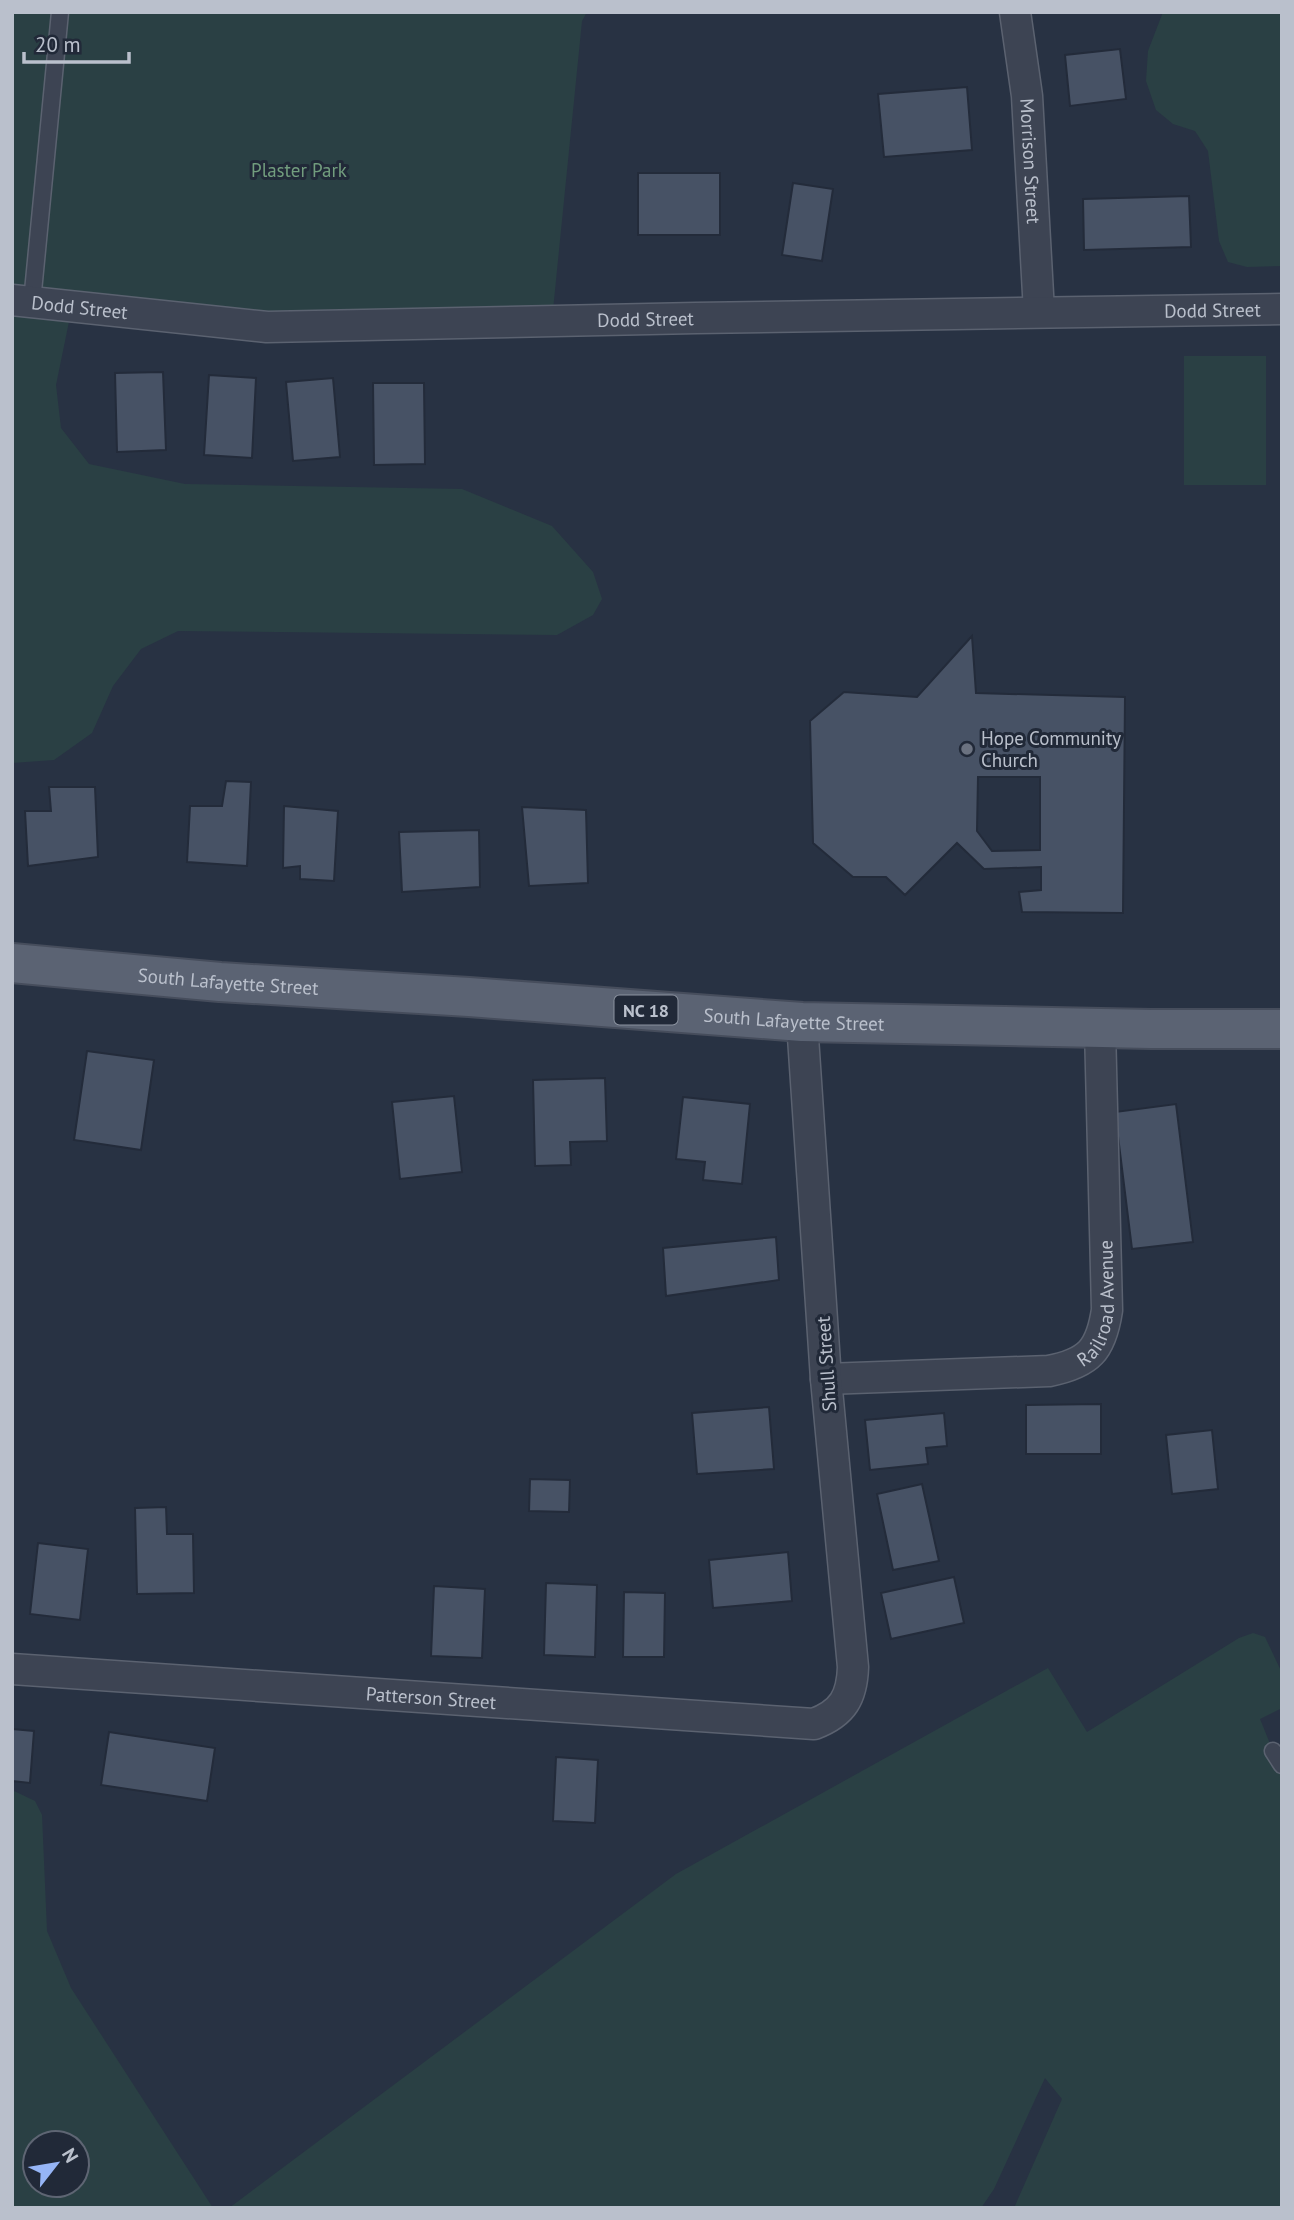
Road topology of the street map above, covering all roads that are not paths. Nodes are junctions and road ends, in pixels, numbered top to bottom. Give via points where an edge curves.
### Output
1 (60, 12) edge
2 (1015, 12) edge
3 (22, 301) edge
4 (1282, 309) edge
5 (1039, 313) junction
6 (12, 963) edge
7 (802, 1022) junction
8 (1100, 1028) junction
9 (1282, 1029) edge
10 (826, 1379) junction
11 (12, 1669) edge
12 (844, 1704) joint

1 - 3 lane
2 - 5 street, Morrison Street via 1027,96
3 - 5 street, Dodd Street via 267,327
4 - 5 street, Dodd Street
6 - 7 main road, South Lafayette Street / NC 18
7 - 8 main road, South Lafayette Street / NC 18
7 - 10 street, Shull Street
8 - 9 main road, South Lafayette Street / NC 18
8 - 10 street, Railroad Avenue via 1107,1310 1095,1348 1069,1367 1049,1371
10 - 12 street, Shull Street via 853,1667
11 - 12 street, Patterson Street via 814,1724 830,1718

